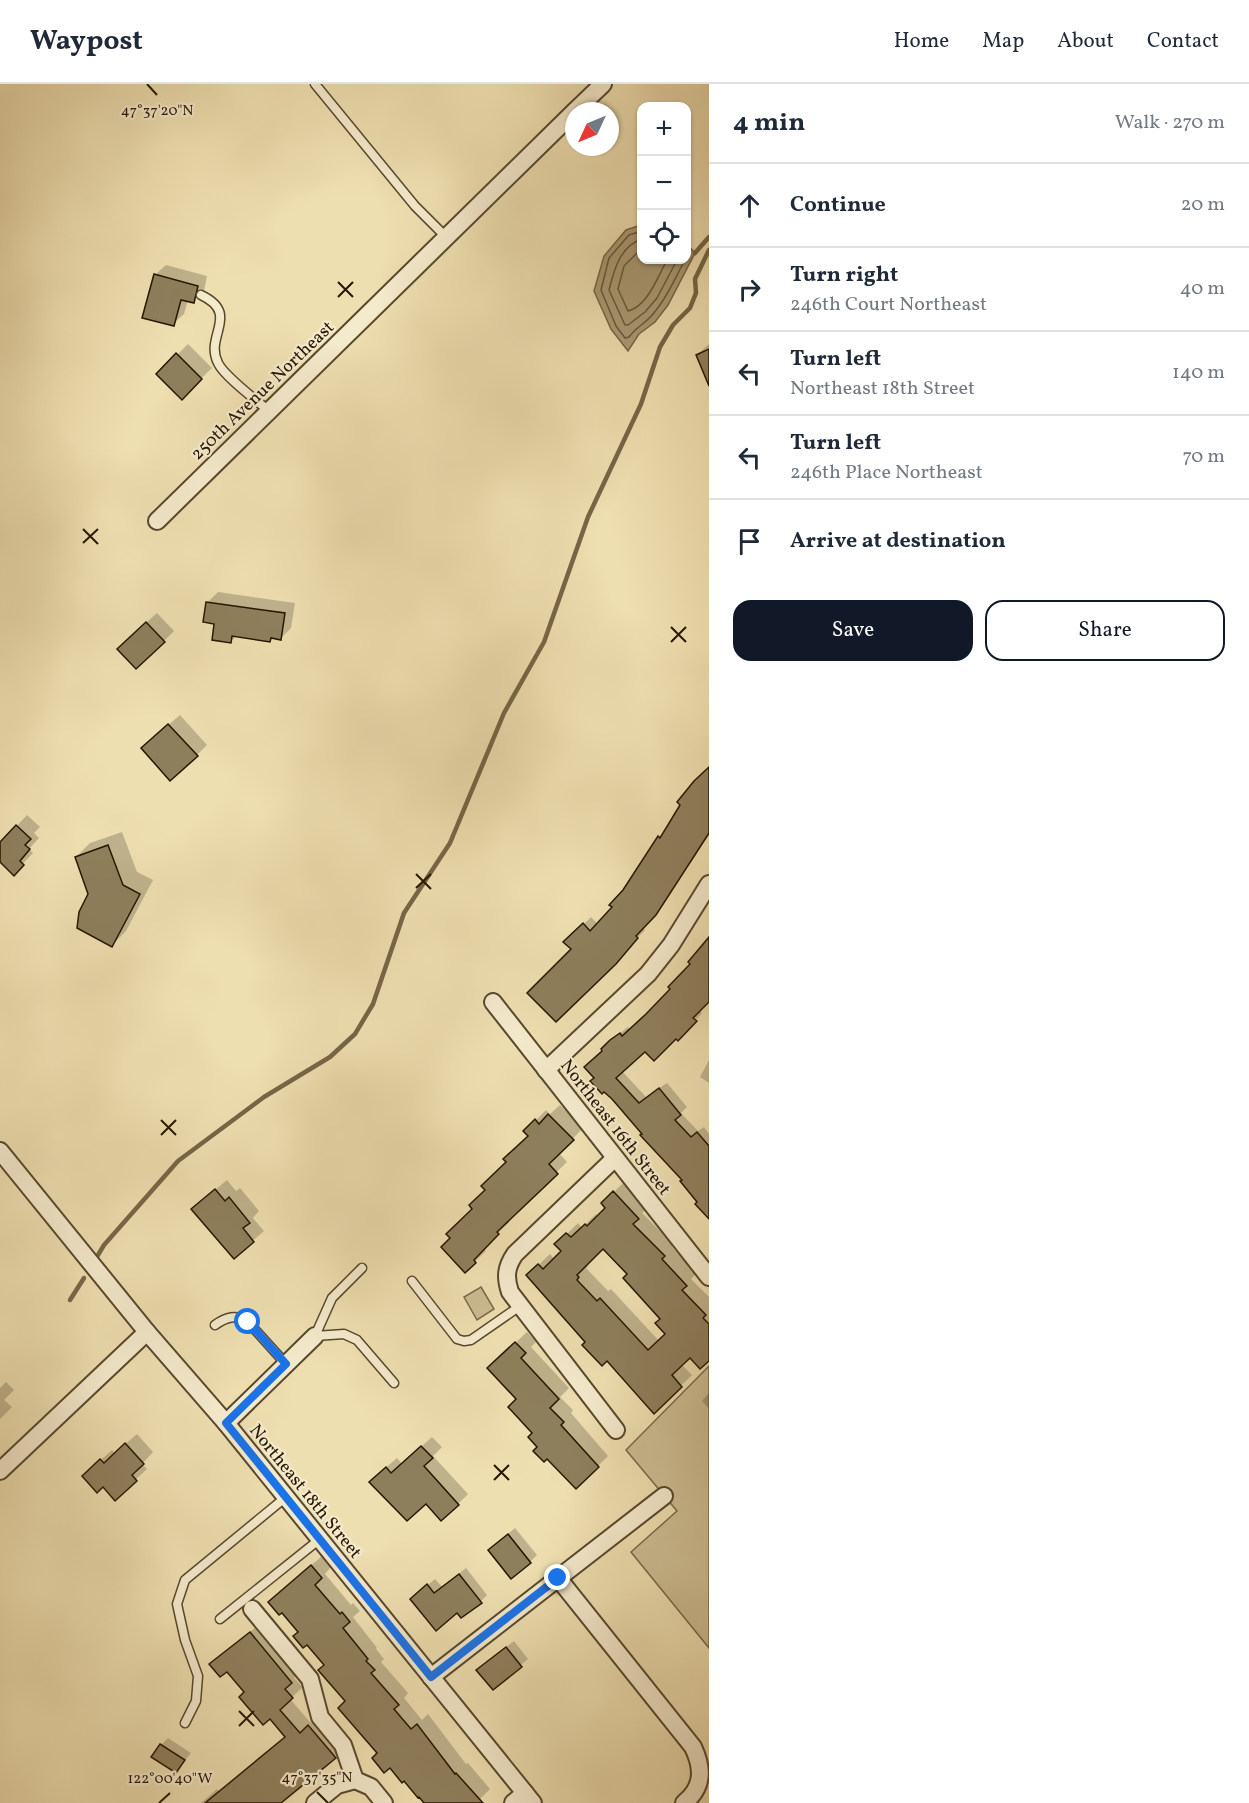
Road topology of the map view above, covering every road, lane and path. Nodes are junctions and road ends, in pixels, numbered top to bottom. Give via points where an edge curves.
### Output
1 (315, 84) edge
2 (603, 84) edge
3 (585, 102) edge
4 (565, 122) edge
5 (446, 237) junction
6 (201, 295) dead end
7 (268, 411) junction
8 (157, 520) dead end
9 (709, 884) edge
10 (493, 1002) dead end
11 (546, 1070) junction
12 (0, 1151) edge
13 (615, 1158) junction
14 (362, 1268) dead end
15 (709, 1277) edge
16 (412, 1281) dead end
17 (520, 1306) junction
18 (215, 1325) dead end
19 (147, 1332) junction
20 (315, 1335) junction
21 (286, 1364) junction
22 (394, 1383) dead end
23 (226, 1423) junction
24 (616, 1430) dead end
25 (0, 1471) edge
26 (664, 1496) dead end
27 (286, 1497) junction
28 (320, 1539) junction
29 (558, 1578) junction
30 (252, 1609) dead end
31 (220, 1619) dead end
32 (431, 1677) junction
33 (185, 1724) dead end
34 (355, 1780) junction
35 (524, 1800) edge
36 (315, 1803) edge
37 (384, 1803) edge
38 (684, 1803) edge

1 - 5 lane via 415,206
2 - 3 street, 250th Avenue Northeast
4 - 5 street, 250th Avenue Northeast
5 - 7 street, 250th Avenue Northeast
6 - 7 lane via 220,310 213,354 219,366
7 - 8 street, 250th Avenue Northeast
9 - 11 street via 648,974
10 - 11 street, Northeast 16th Street
11 - 13 street, Northeast 16th Street
12 - 19 street, Northeast 18th Street
13 - 15 street, Northeast 16th Street
13 - 17 street via 509,1263 506,1273 510,1292
14 - 20 lane via 332,1298
16 - 17 lane via 457,1339 464,1341
17 - 24 street
18 - 21 lane via 232,1317 242,1318
19 - 23 street, Northeast 18th Street
19 - 25 street
20 - 21 street
20 - 22 lane via 344,1334 357,1340
21 - 23 street
23 - 27 street, Northeast 18th Street
26 - 29 street
27 - 28 street, Northeast 18th Street
27 - 33 lane via 185,1580 177,1604 198,1676 196,1701
28 - 31 lane
28 - 32 street, Northeast 18th Street
29 - 32 street
29 - 38 street via 693,1747 701,1778
30 - 34 street via 310,1679 320,1717 343,1745
32 - 35 street, Northeast 18th Street
34 - 36 street via 337,1785
34 - 37 street via 371,1787

